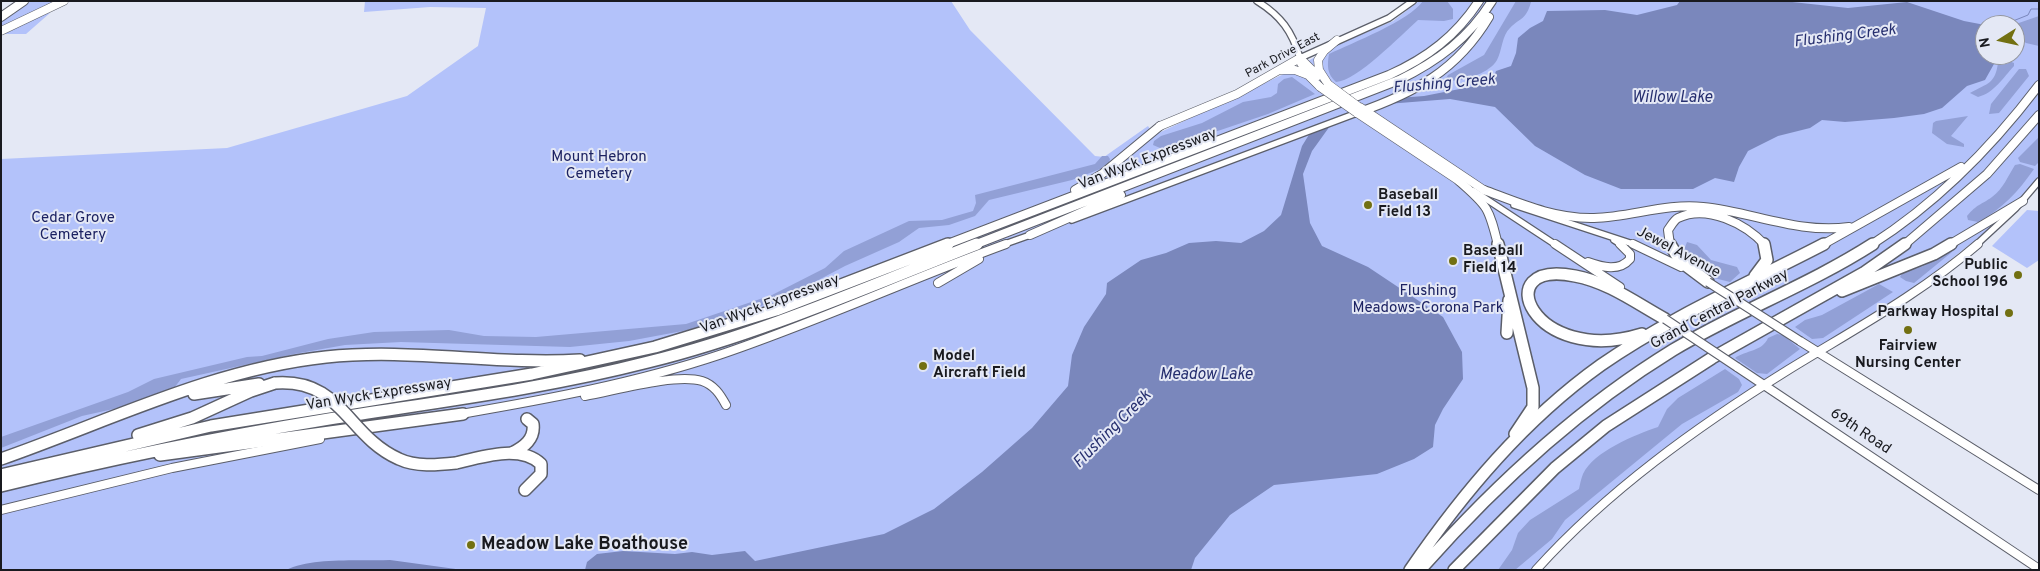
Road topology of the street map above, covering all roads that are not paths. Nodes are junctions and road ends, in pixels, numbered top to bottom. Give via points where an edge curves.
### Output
1 (14, 1) edge
2 (24, 1) edge
3 (64, 1) edge
4 (1257, 1) edge
5 (1413, 1) edge
6 (1479, 1) edge
7 (1492, 1) edge
8 (1, 10) edge
9 (1, 17) edge
10 (1, 31) edge
11 (1336, 40) junction
12 (1300, 58) junction
13 (1278, 70) junction
14 (1308, 75) junction
15 (2039, 85) edge
16 (1324, 86) junction
17 (1361, 112) junction
18 (2039, 115) edge
19 (1160, 126) joint
20 (1269, 131) junction
21 (1976, 158) junction
22 (2039, 180) edge
23 (1459, 181) junction
24 (1484, 190) junction
25 (2023, 201) junction
26 (1005, 222) junction
27 (1860, 225) junction
28 (1585, 228) junction
29 (1030, 235) junction
30 (1003, 246) junction
31 (1565, 251) junction
32 (1708, 282) junction
33 (938, 283) dead end
34 (1744, 285) junction
35 (1509, 289) junction
36 (1795, 311) junction
37 (1665, 322) junction
38 (1506, 333) dead end
39 (1819, 352) junction
40 (628, 356) junction
41 (275, 383) junction
42 (1765, 386) junction
43 (545, 400) junction
44 (726, 405) dead end
45 (130, 413) junction
46 (463, 414) junction
47 (527, 419) dead end
48 (506, 454) junction
49 (1500, 457) junction
50 (1, 459) edge
51 (35, 472) junction
52 (1, 475) edge
53 (1, 486) edge
54 (525, 490) dead end
55 (2039, 490) edge
56 (1, 510) edge
57 (2039, 569) edge
58 (1410, 570) edge
59 (1420, 570) edge
60 (1454, 570) edge
61 (1536, 570) edge

1 - 8 highway
2 - 9 highway
3 - 10 main road
4 - 12 street, Jewel Avenue via 1287,24
5 - 11 street, Park Drive East via 1389,18
6 - 26 highway, Van Wyck Expressway via 1461,28 1443,45 1400,70
7 - 17 highway via 1489,18 1479,36 1455,62 1416,89
7 - 20 highway, Van Wyck Expressway via 1467,38 1429,66
11 - 12 street, Park Drive East
11 - 16 main road via 1317,61
12 - 13 main road, Park Drive East
12 - 14 main road, Jewel Avenue
12 - 16 main road, Jewel Avenue
13 - 14 main road via 1295,70
13 - 19 main road, Park Drive East via 1237,94
14 - 16 main road, Jewel Avenue
15 - 21 highway, Grand Central Parkway
16 - 17 main road, Jewel Avenue, bridge
17 - 23 main road, Jewel Avenue
17 - 24 main road, Jewel Avenue
17 - 29 street
18 - 36 highway via 1995,165 1929,227 1865,272
19 - 26 highway via 1096,178
20 - 29 highway
20 - 51 highway, Van Wyck Expressway via 773,323 673,356 563,381 194,442
21 - 27 highway
21 - 59 highway, Grand Central Parkway via 1921,210 1873,244 1704,333 1602,398 1501,483
22 - 25 street
23 - 31 street, Jewel Avenue
23 - 35 highway via 1482,201 1490,213
24 - 27 highway via 1539,210 1574,217 1601,217 1692,206 1726,210 1811,229 1834,230
24 - 28 street, Jewel Avenue via 1524,209
25 - 36 highway via 1934,254
25 - 39 street via 1985,239 1927,285
26 - 40 highway, Van Wyck Expressway via 750,320
27 - 34 highway
28 - 31 street via 1625,247 1630,256 1628,263 1617,268 1602,268
28 - 32 street, Jewel Avenue via 1648,250
29 - 30 street
30 - 33 street
30 - 43 street via 718,355 633,380
31 - 37 street, Jewel Avenue
32 - 34 highway via 1685,265 1670,245 1668,229 1676,218 1696,214 1718,217 1741,226 1761,240 1768,251 1768,262
32 - 39 street, Jewel Avenue, bridge
34 - 37 highway
35 - 38 highway
35 - 49 highway via 1534,401
36 - 60 highway via 1694,369 1589,439 1521,499
37 - 37 highway via 1620,341 1576,338 1542,322 1530,308 1526,294 1530,285 1541,277 1572,275 1607,286
37 - 42 street, 69th Road, bridge
37 - 49 highway via 1580,381
39 - 42 street
39 - 55 street, Jewel Avenue
40 - 45 highway via 526,363 377,355 320,358 237,375
40 - 51 highway, Van Wyck Expressway via 223,424
41 - 45 highway via 203,392
41 - 48 highway, bridge via 302,383 317,389 382,449 399,459 430,464
41 - 51 highway via 179,423
42 - 57 street, 69th Road
42 - 61 street via 1708,422 1652,464 1572,532
43 - 44 street via 692,379 715,387
43 - 46 street
45 - 50 highway
46 - 51 highway
46 - 56 street via 226,456
47 - 48 highway via 534,427 531,438 523,447
48 - 54 highway via 518,453 539,461 541,474
49 - 58 highway via 1439,527
51 - 52 highway, Van Wyck Expressway
51 - 53 highway, Van Wyck Expressway

